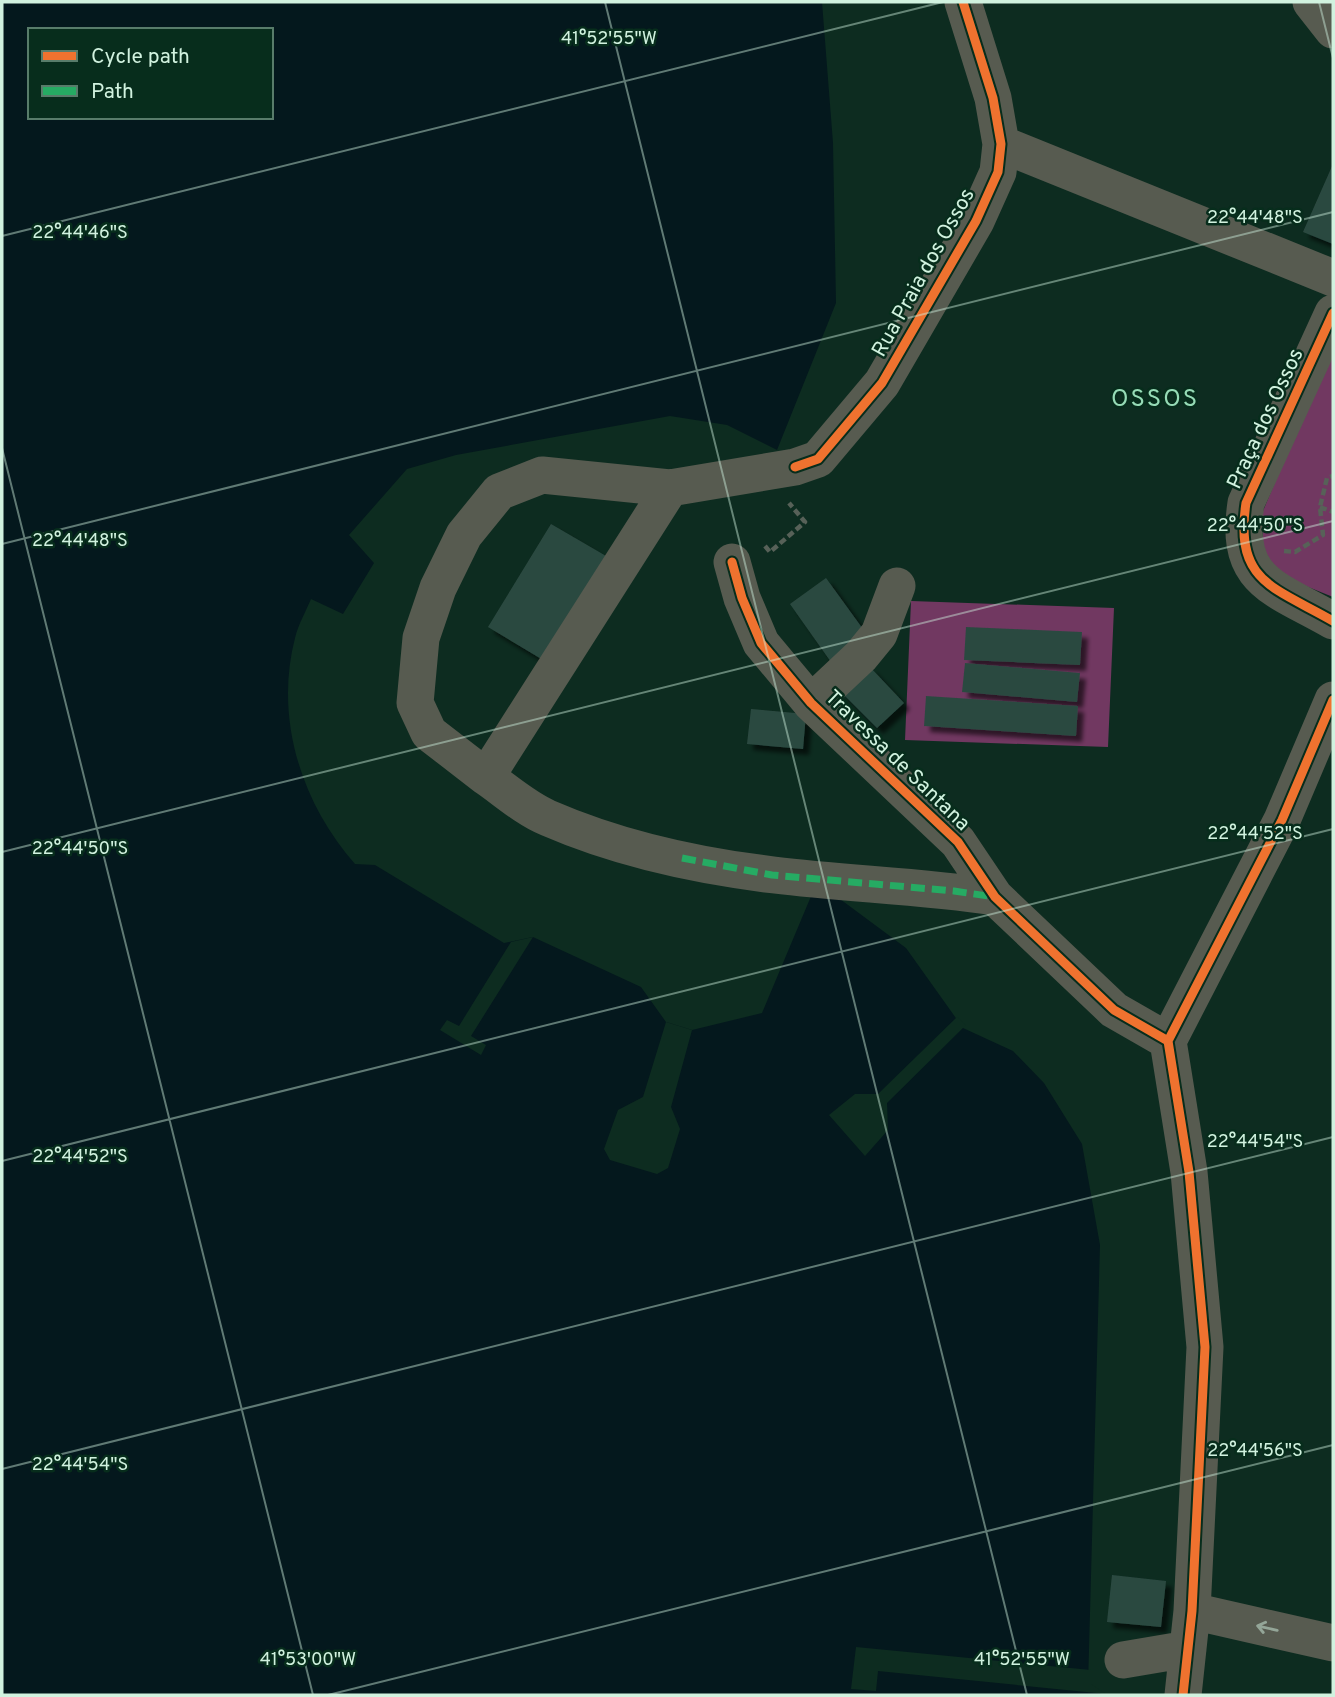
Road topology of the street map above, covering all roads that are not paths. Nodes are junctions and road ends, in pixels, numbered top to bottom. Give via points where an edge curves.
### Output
1 (963, 2) edge
2 (1311, 2) edge
3 (1333, 30) edge
4 (1001, 144) junction
5 (1333, 278) edge
6 (1333, 313) edge
7 (670, 488) junction
8 (732, 562) road end
9 (897, 586) dead end
10 (1333, 621) edge
11 (1333, 700) edge
12 (811, 703) junction
13 (486, 777) junction
14 (995, 897) junction
15 (1168, 1041) junction
16 (1192, 1611) junction
17 (1333, 1643) edge
18 (1188, 1649) junction
19 (1123, 1660) dead end
20 (1183, 1695) edge

1 - 4 street, Rua Praia dos Ossos via 993,98
2 - 3 street
4 - 5 street
4 - 7 street, Rua Praia dos Ossos via 998,172 976,221 882,383 806,463
6 - 10 street, Praça dos Ossos via 1246,503 1242,528 1246,556 1262,580
7 - 13 street
7 - 13 street via 541,475 499,492 464,535 421,638 415,703 429,733
8 - 12 street, Travessa de Santana via 761,643
9 - 12 street via 879,634
11 - 15 street via 1282,820
12 - 14 street, Travessa de Santana via 958,842
13 - 14 street via 545,817 682,859 772,875
14 - 15 street, Travessa de Santana via 1114,1010
15 - 16 street via 1189,1172 1205,1347
17 -> 16 street
16 - 18 street
18 - 19 street
18 - 20 street

